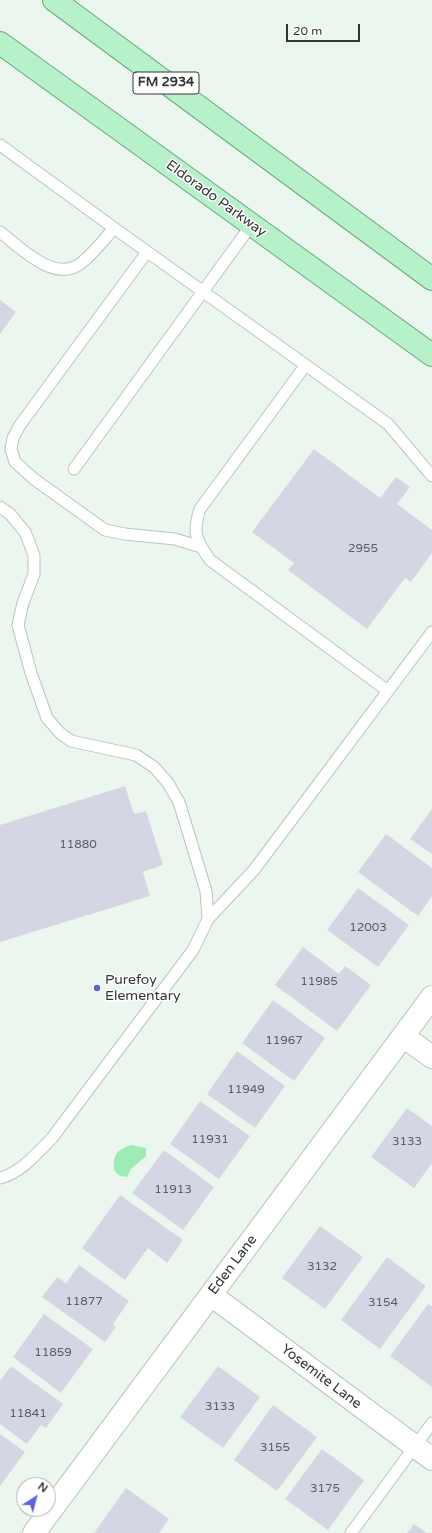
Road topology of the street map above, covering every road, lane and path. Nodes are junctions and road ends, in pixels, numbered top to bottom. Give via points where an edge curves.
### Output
1 (54, 0) edge
2 (0, 43) edge
3 (0, 146) edge
4 (252, 224) junction
5 (114, 228) junction
6 (0, 232) edge
7 (147, 252) junction
8 (432, 280) edge
9 (203, 293) junction
10 (432, 355) edge
11 (305, 366) junction
12 (74, 469) dead end
13 (432, 476) edge
14 (0, 507) edge
15 (201, 547) junction
16 (432, 632) edge
17 (388, 691) junction
18 (208, 919) junction
19 (432, 997) edge
20 (403, 1036) junction
21 (432, 1057) edge
22 (0, 1178) edge
23 (211, 1295) junction
24 (432, 1423) edge
25 (424, 1453) edge
26 (34, 1533) edge
27 (351, 1533) edge

1 - 8 main road, FM 2934
2 - 4 main road, Eldorado Parkway
3 - 5 lane
4 - 9 lane
4 - 10 main road, Eldorado Parkway
5 - 6 lane via 94,252 78,265 60,270 46,266
5 - 7 lane
7 - 9 lane
7 - 15 lane via 20,424 11,449 15,462 34,479 105,530 175,539
9 - 11 lane
9 - 12 lane
11 - 13 lane via 388,424
11 - 15 lane via 200,509 195,524
14 - 18 lane via 10,514 25,532 34,555 34,574 18,625 30,673 48,718 70,741 136,755 154,767 168,783 179,802 206,891
15 - 17 lane via 210,560
16 - 17 lane
17 - 18 lane via 254,870
18 - 22 lane via 193,950 52,1138 9,1176
19 - 20 street, Eden Lane
20 - 21 street
20 - 23 street, Eden Lane
23 - 25 street, Yosemite Lane
23 - 26 street, Eden Lane
24 - 25 lane
25 - 27 lane

